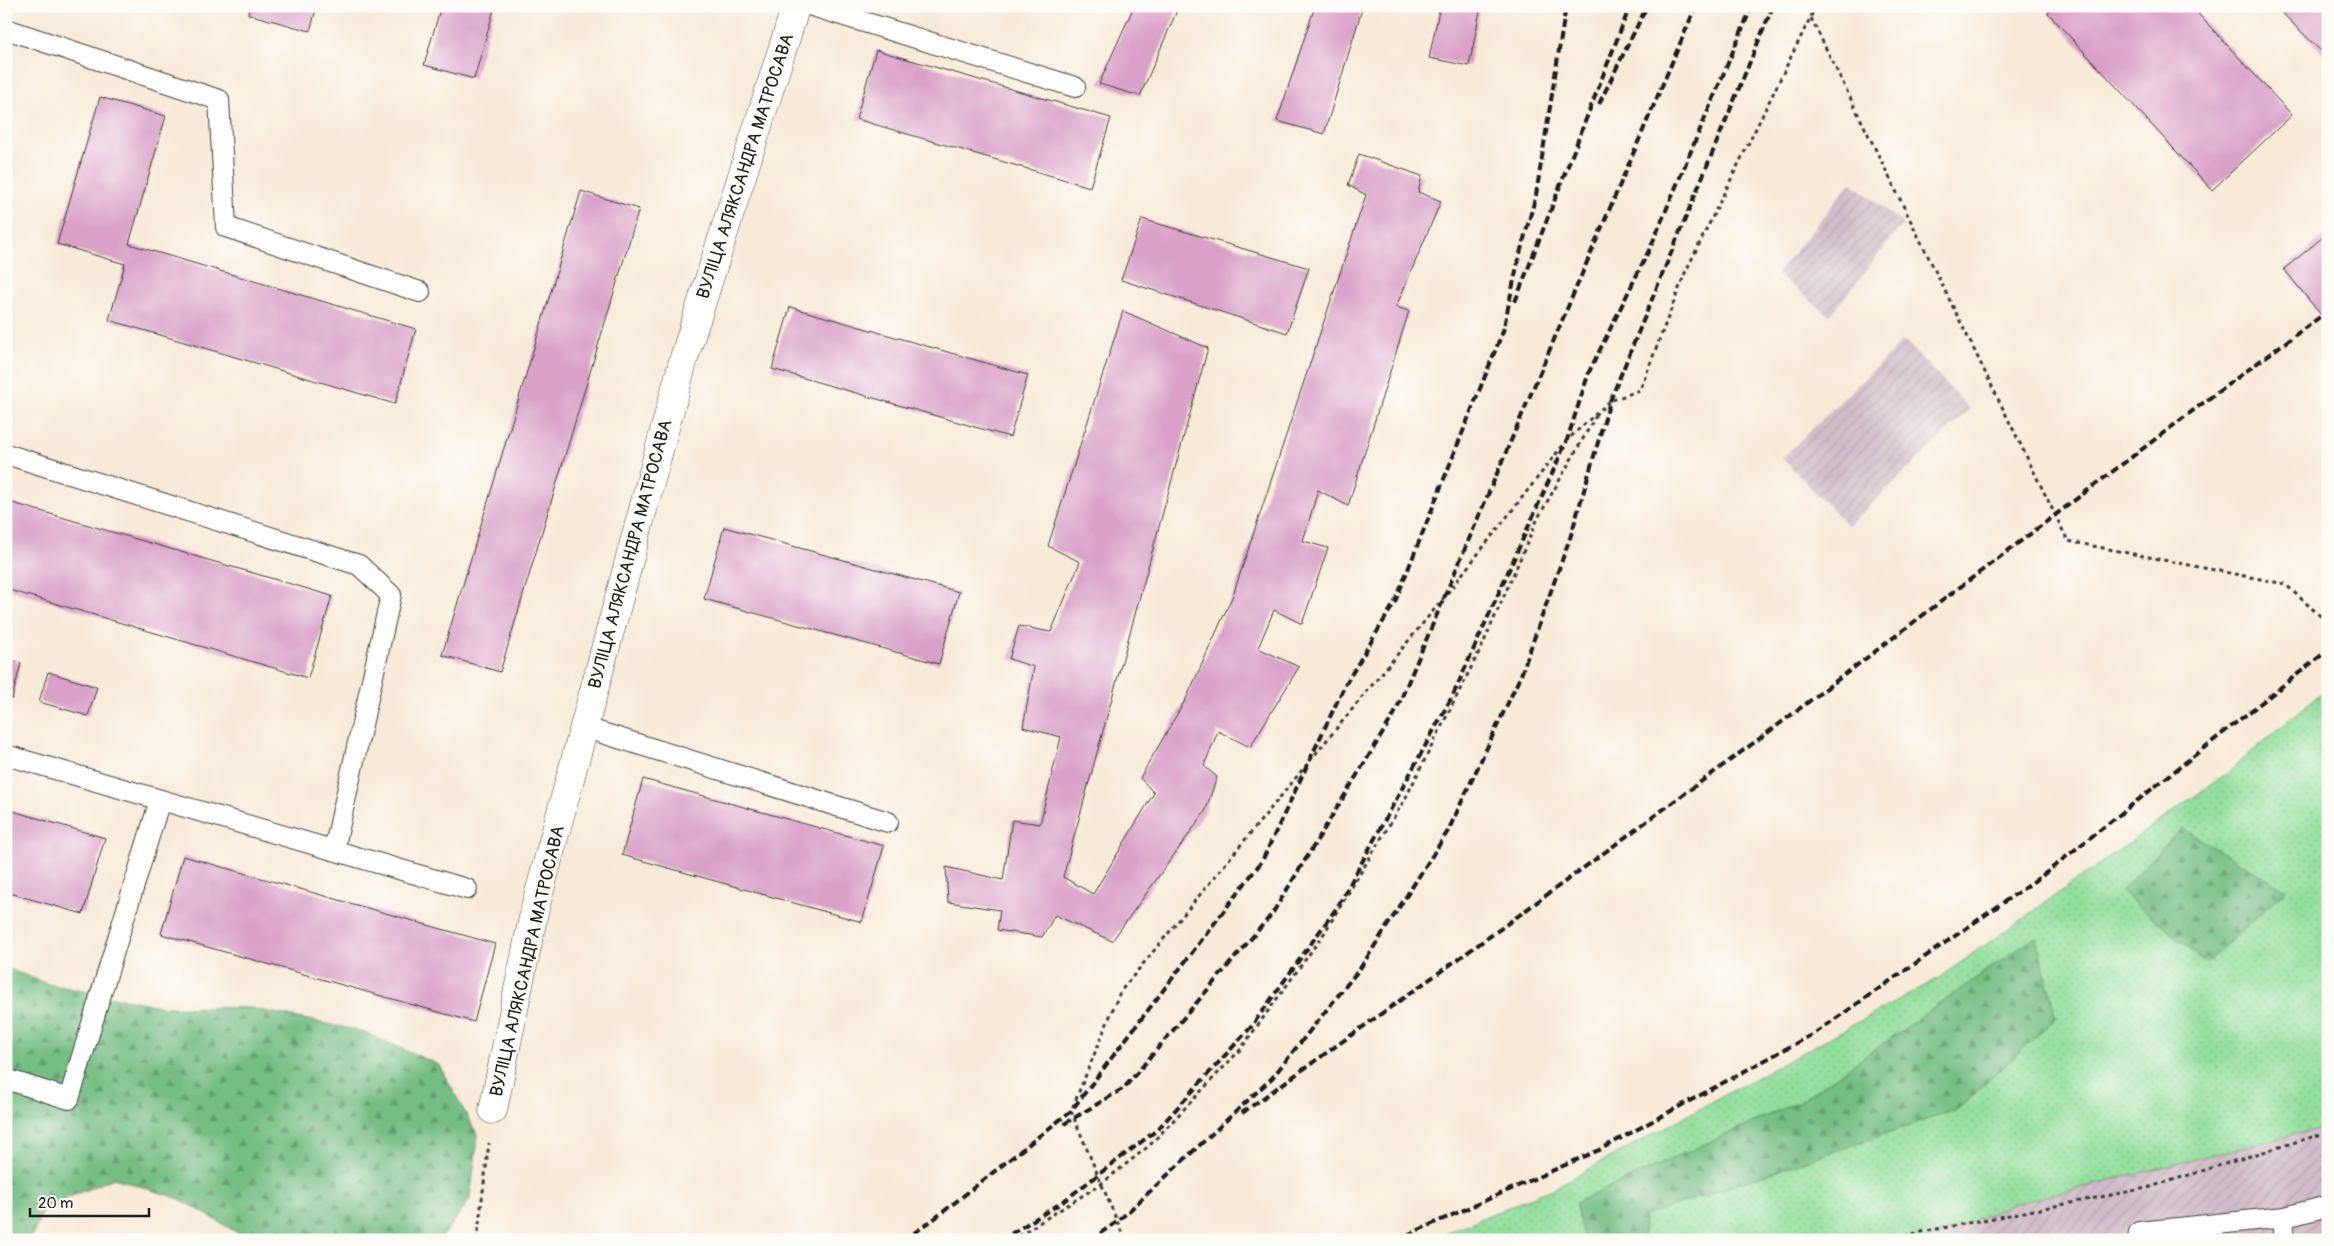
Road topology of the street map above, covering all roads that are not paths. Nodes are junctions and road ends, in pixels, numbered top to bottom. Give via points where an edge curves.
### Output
1 (796, 6) edge
2 (812, 6) edge
3 (6, 29) edge
4 (1075, 87) dead end
5 (420, 292) dead end
6 (6, 454) edge
7 (583, 727) junction
8 (6, 755) edge
9 (160, 800) junction
10 (888, 822) dead end
11 (334, 850) junction
12 (467, 889) dead end
13 (6, 1079) edge
14 (493, 1110) road end
15 (2328, 1206) edge
16 (2285, 1217) junction
17 (2138, 1240) edge
18 (2282, 1240) edge

1 - 7 street, ВУЛІЦА АЛЯКСАНДРА МАТРОСАВА via 684,358
2 - 4 lane
3 - 5 lane via 219,100 226,227
6 - 11 lane via 359,565 391,595
7 - 10 lane
7 - 14 street, ВУЛІЦА АЛЯКСАНДРА МАТРОСАВА via 534,908
8 - 9 lane
9 - 11 lane
9 - 13 lane via 69,1099
11 - 12 lane
15 - 16 lane
16 - 17 lane via 2139,1232
16 - 18 lane

